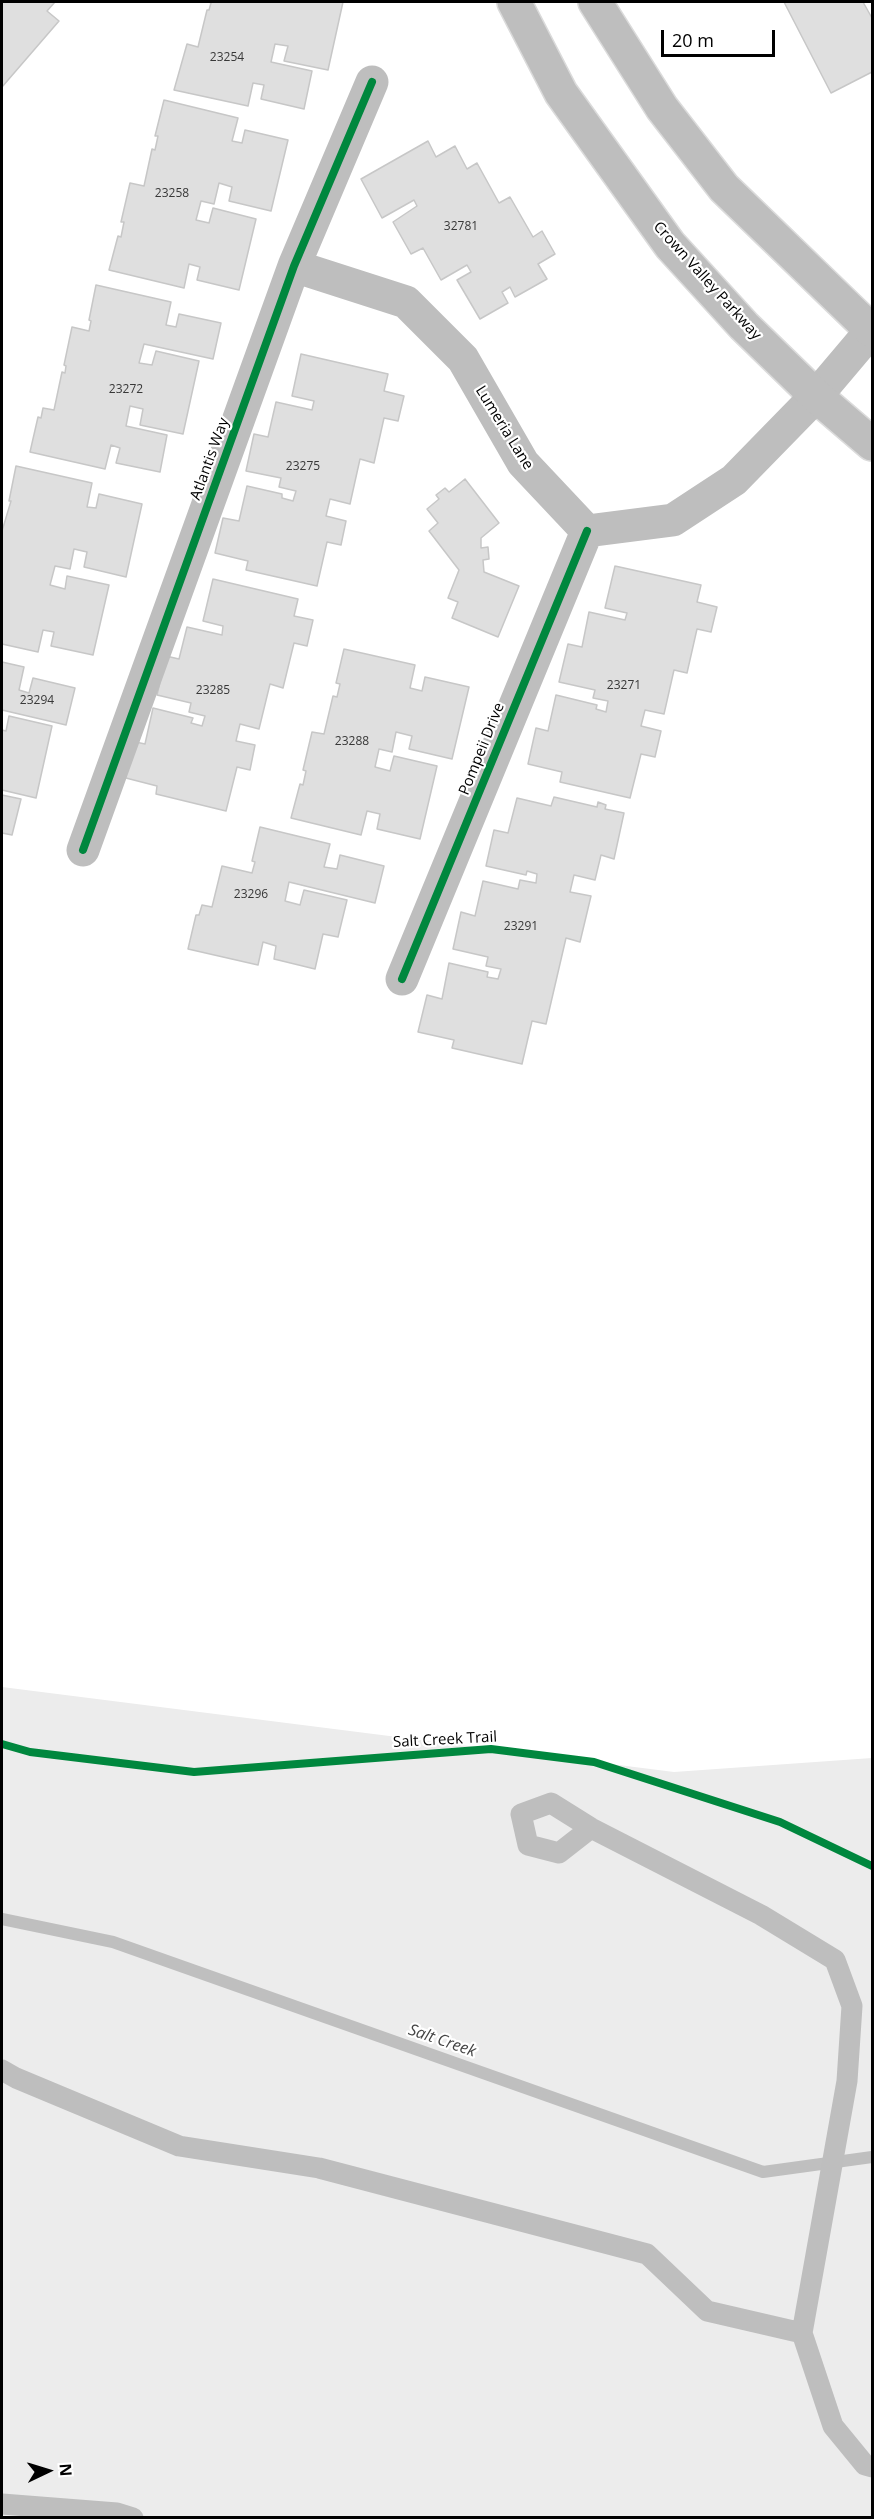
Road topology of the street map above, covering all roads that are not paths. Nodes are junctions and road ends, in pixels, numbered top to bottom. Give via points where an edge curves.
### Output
1 (514, 2) edge
2 (595, 2) edge
3 (372, 82) dead end
4 (294, 266) junction
5 (872, 331) edge
6 (816, 396) junction
7 (873, 444) edge
8 (587, 531) junction
9 (83, 850) dead end
10 (402, 979) dead end
11 (591, 1828) dead end
12 (2, 2070) edge
13 (801, 2333) junction
14 (873, 2467) edge
15 (2, 2504) edge
16 (133, 2517) edge

1 - 6 street, Crown Valley Parkway via 561,93 669,245
2 - 5 street via 662,108 724,188
3 - 4 street, Atlantis Way
4 - 8 street, Lumeria Lane via 406,302 463,359 523,464
4 - 9 street, Atlantis Way
5 - 6 street
6 - 7 street, Crown Valley Parkway
6 - 8 street via 734,480 674,520
8 - 10 street, Pompeii Drive
11 - 13 lane via 761,1915 835,1960 852,2006 847,2081
12 - 13 lane via 179,2146 319,2168 647,2254 707,2311
13 - 14 lane via 833,2426 865,2465
15 - 16 lane

